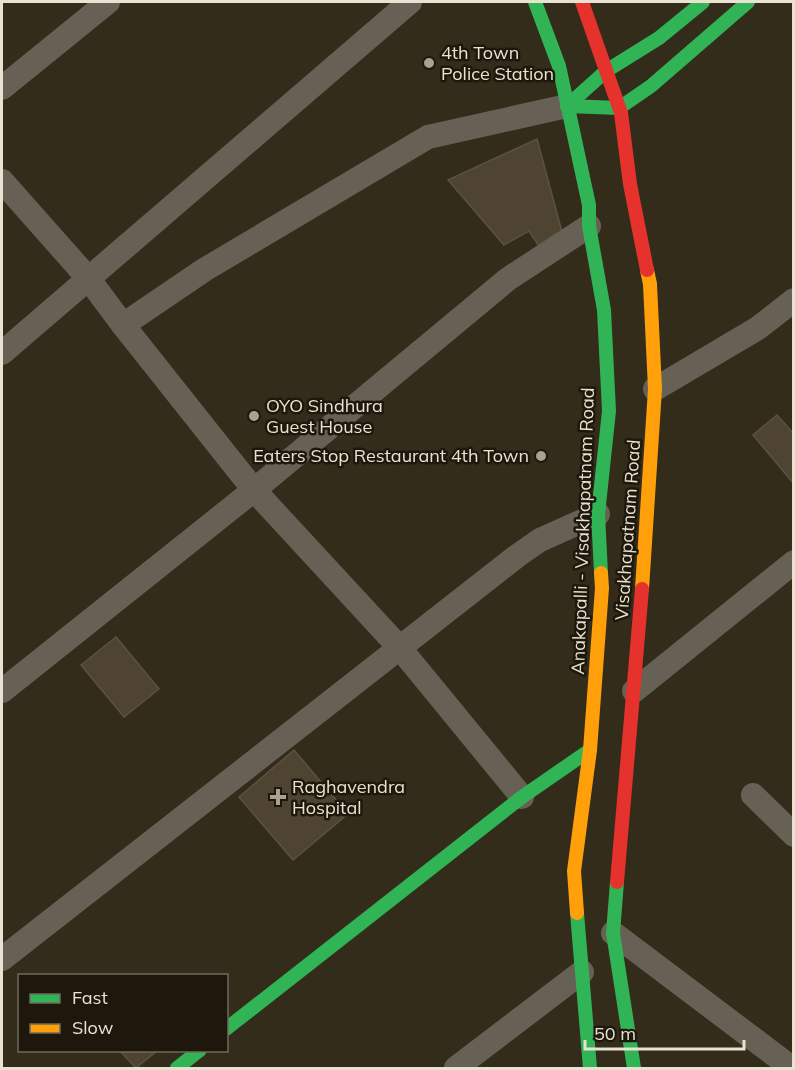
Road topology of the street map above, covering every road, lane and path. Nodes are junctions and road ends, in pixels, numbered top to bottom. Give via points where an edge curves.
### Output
1 (108, 2) edge
2 (410, 2) edge
3 (535, 2) edge
4 (582, 2) edge
5 (704, 2) edge
6 (748, 2) edge
7 (606, 70) junction
8 (2, 88) edge
9 (567, 106) junction
10 (619, 108) junction
11 (2, 181) edge
12 (589, 226) junction
13 (88, 278) junction
14 (794, 300) edge
15 (123, 326) junction
16 (2, 352) edge
17 (655, 389) junction
18 (254, 490) junction
19 (598, 513) junction
20 (794, 562) edge
21 (399, 647) junction
22 (2, 691) edge
23 (634, 691) junction
24 (590, 750) junction
25 (753, 795) dead end
26 (522, 796) junction
27 (794, 835) edge
28 (613, 933) junction
29 (2, 959) edge
30 (582, 972) junction
31 (228, 1027) edge
32 (197, 1052) edge
33 (177, 1068) edge
34 (456, 1068) edge
35 (590, 1068) edge
36 (634, 1068) edge
37 (792, 1068) edge

1 - 8 street
2 - 13 street
3 - 9 main road, Anakapalli - Visakhapatnam Road via 559,66
4 - 7 main road, Visakhapatnam Road
5 - 7 main road via 659,38
6 - 10 main road via 651,86
7 - 9 main road
7 - 10 main road, Visakhapatnam Road
9 - 10 main road
9 - 12 main road, Anakapalli - Visakhapatnam Road via 589,205
9 - 15 street via 428,137 204,270
10 - 17 main road, Visakhapatnam Road via 650,284
11 - 13 street
12 - 18 street via 508,279
12 - 19 main road, Anakapalli - Visakhapatnam Road via 604,310 609,411
13 - 15 street
13 - 16 street
14 - 17 street via 758,328
15 - 18 street
17 - 23 main road, Visakhapatnam Road
18 - 21 street
18 - 22 street
19 - 21 street via 540,540
19 - 24 main road, Anakapalli - Visakhapatnam Road via 602,588
20 - 23 street
21 - 26 street
21 - 29 street
23 - 28 main road, Visakhapatnam Road
24 - 26 main road
24 - 30 main road, Anakapalli - Visakhapatnam Road via 574,871
25 - 27 street
26 - 31 main road
28 - 36 main road, Visakhapatnam Road
28 - 37 street
30 - 34 street
30 - 35 main road, Anakapalli - Visakhapatnam Road
32 - 33 main road

